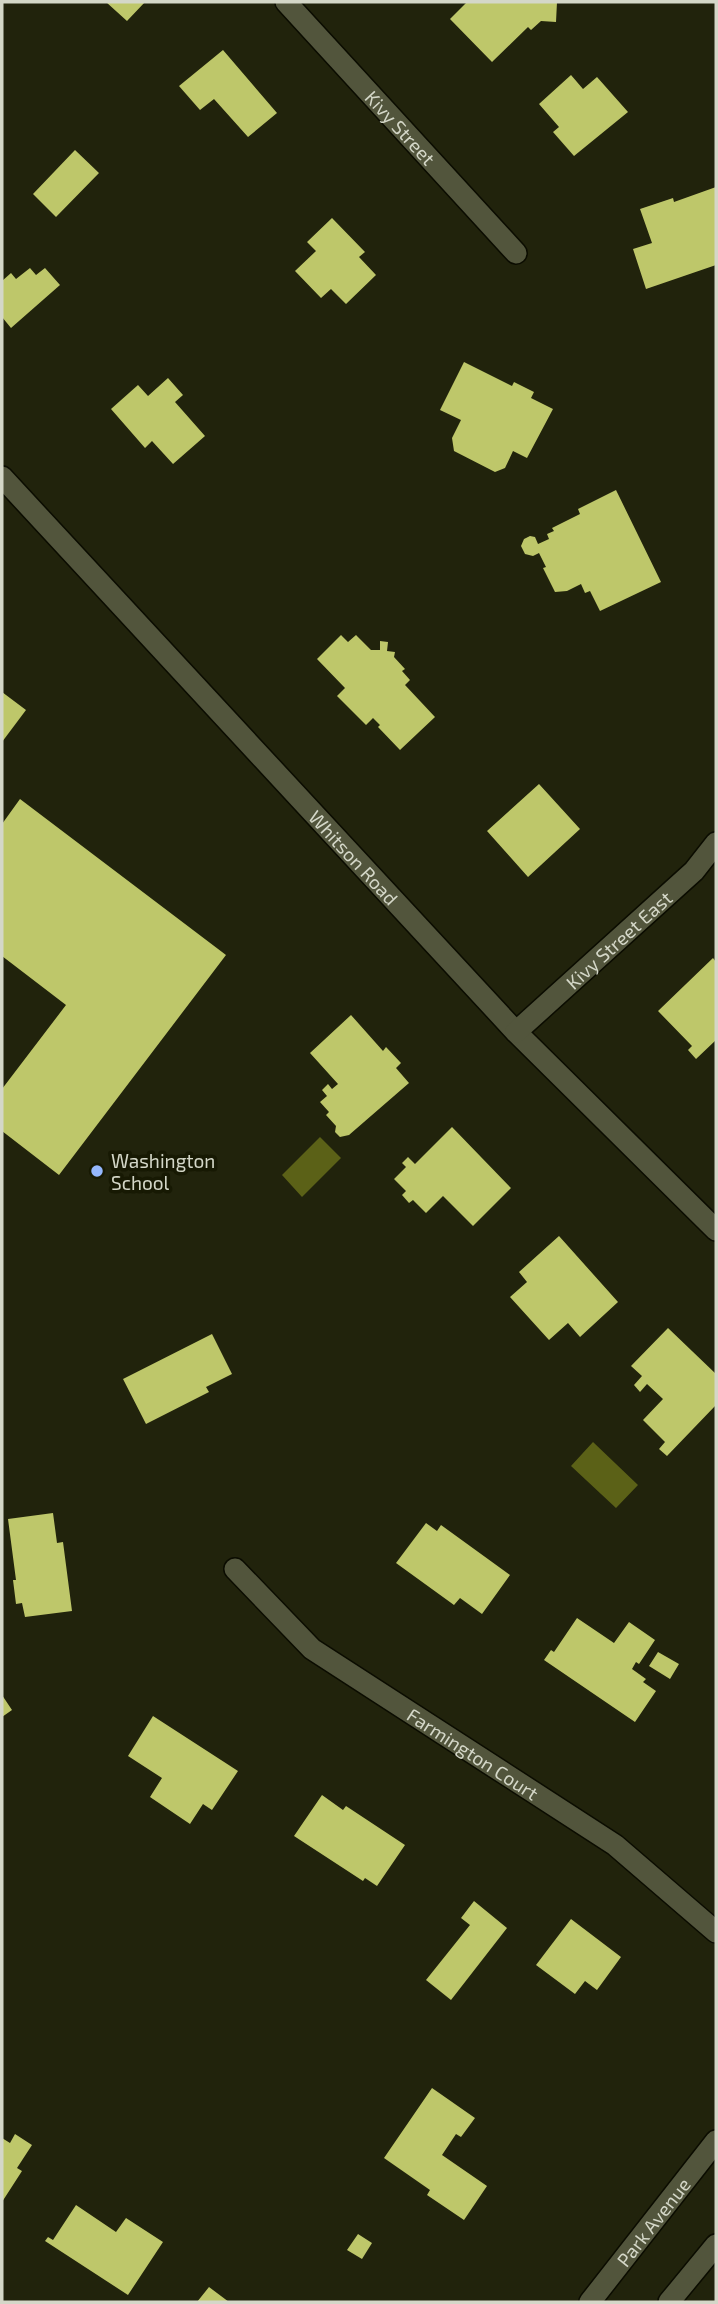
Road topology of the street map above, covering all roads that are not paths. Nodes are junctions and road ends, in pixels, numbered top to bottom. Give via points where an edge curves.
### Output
1 (286, 2) edge
2 (516, 253) dead end
3 (2, 477) edge
4 (716, 843) edge
5 (516, 1032) junction
6 (716, 1230) edge
7 (235, 1569) dead end
8 (716, 1932) edge
9 (716, 2141) edge
10 (716, 2245) edge
11 (590, 2302) edge
12 (669, 2302) edge

1 - 2 street, Kivy Street
3 - 5 street, Whitson Road
4 - 5 street, Kivy Street East via 694,871
5 - 6 street, Whitson Road
7 - 8 street, Farmington Court via 312,1648 615,1845
9 - 11 street, Park Avenue
10 - 12 street

